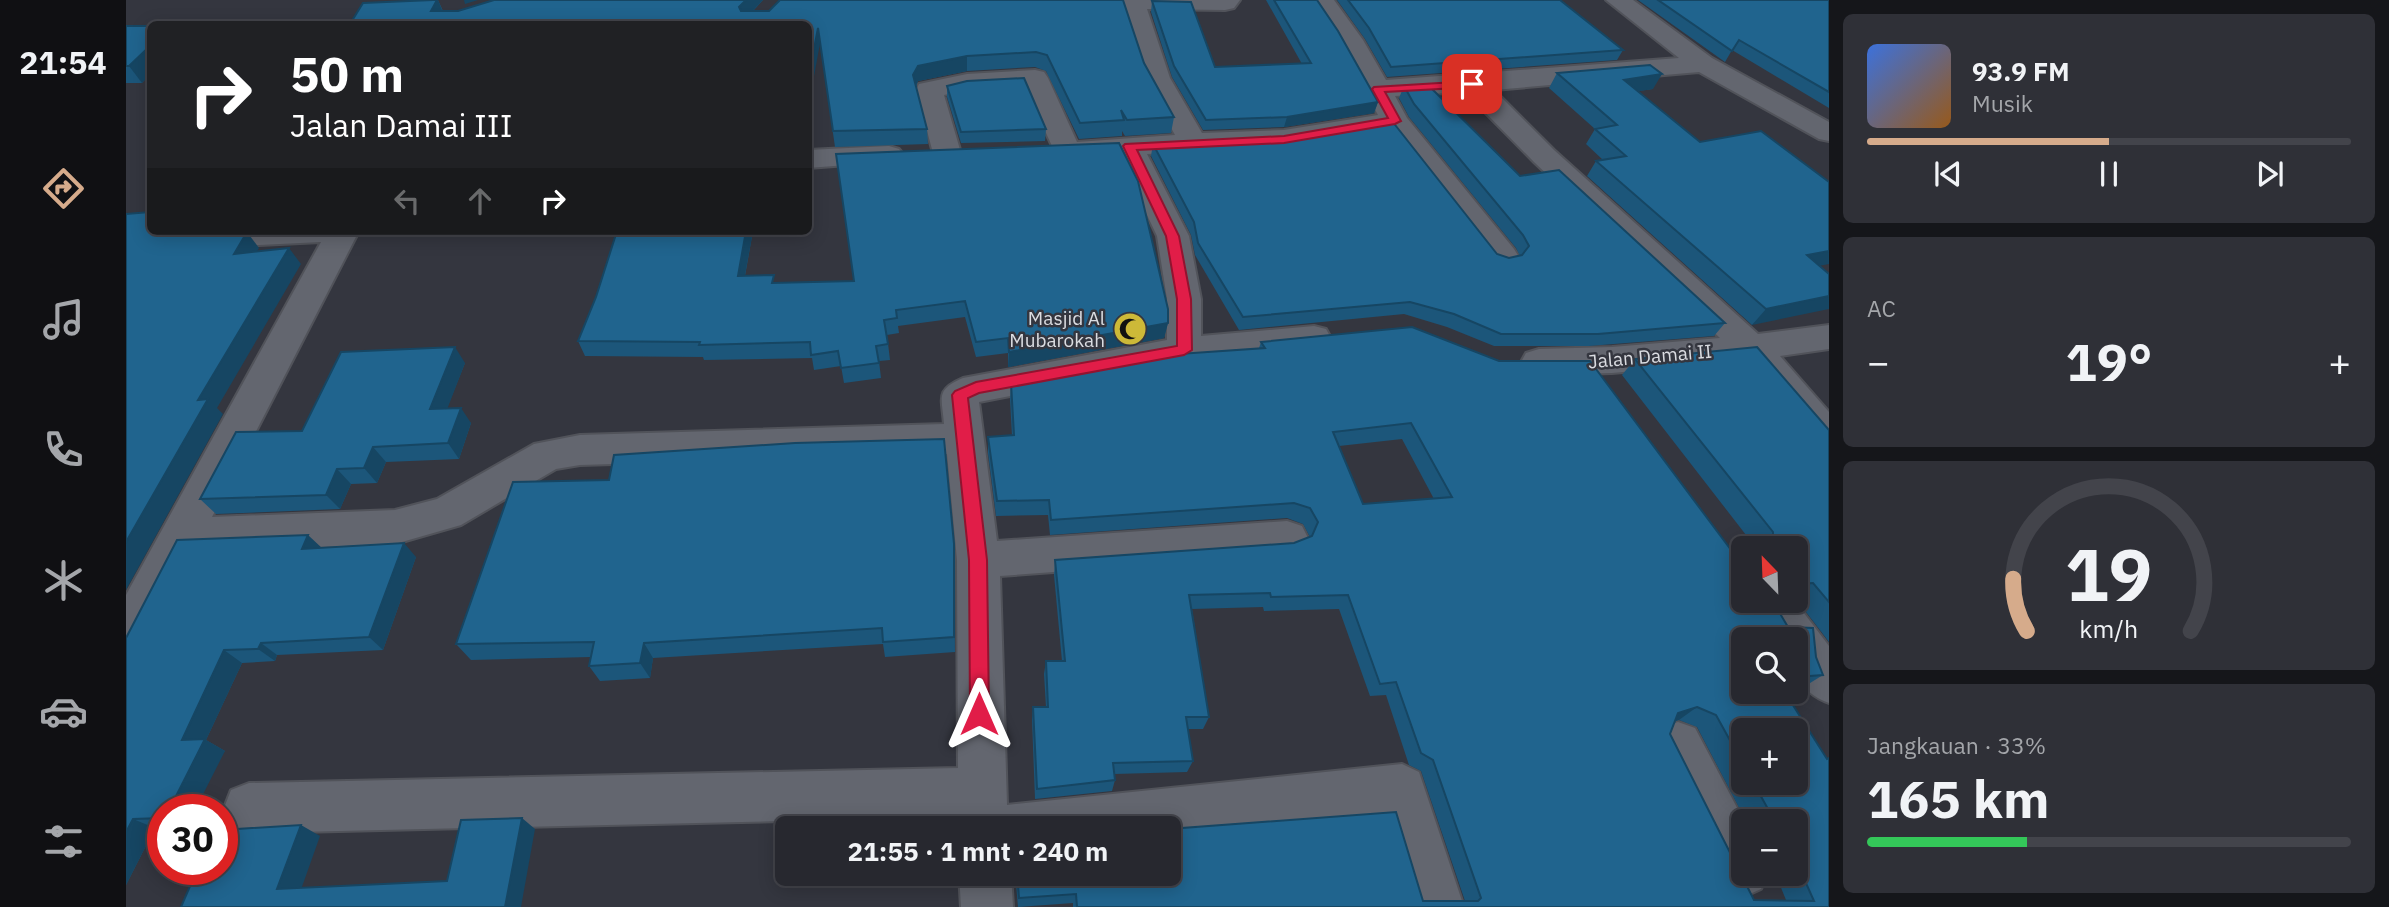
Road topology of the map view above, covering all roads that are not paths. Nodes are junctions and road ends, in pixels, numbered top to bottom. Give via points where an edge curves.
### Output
1 (992, 0) edge
2 (1228, 0) edge
3 (1322, 0) edge
4 (1618, 0) edge
5 (1124, 2) edge
6 (1703, 64) junction
7 (1472, 84) junction
8 (1378, 89) junction
9 (1395, 121) junction
10 (1822, 125) edge
11 (1193, 142) junction
12 (1129, 146) junction
13 (812, 159) edge
14 (217, 235) edge
15 (265, 235) edge
16 (341, 235) edge
17 (1503, 257) edge
18 (1349, 334) edge
19 (1829, 337) edge
20 (1752, 348) junction
21 (1184, 350) junction
22 (1501, 362) edge
23 (1589, 362) junction
24 (1614, 395) edge
25 (1829, 437) edge
26 (964, 439) junction
27 (1287, 538) dead end
28 (157, 559) edge
29 (978, 560) junction
30 (1778, 613) edge
31 (126, 638) edge
32 (1829, 682) edge
33 (1678, 745) edge
34 (249, 808) dead end
35 (981, 810) edge
36 (1133, 816) edge
37 (1731, 847) edge
38 (986, 886) edge
39 (1751, 886) edge
40 (988, 907) edge
41 (1438, 907) edge
42 (1762, 907) edge

1 - 5 street
2 - 5 street via 1225,4
3 - 8 street
4 - 6 street
5 - 11 street via 1157,78
6 - 7 street
6 - 10 street
7 - 8 street
7 - 20 street
8 - 9 street
9 - 11 street via 1284,139
9 - 17 street
11 - 12 street
12 - 13 street via 1054,151 1035,78 967,82 929,90 961,153
12 - 21 street via 1173,236 1184,299
14 - 15 street
16 - 28 street
18 - 21 street
19 - 20 street, Jalan Damai II
20 - 23 street, Jalan Damai II
20 - 25 street
21 - 26 street via 976,387 960,395
22 - 23 street, Jalan Damai II
23 - 24 street
26 - 28 street via 580,450 548,455 447,513 395,527
26 - 29 street
27 - 29 street
28 - 31 street
29 - 35 street
30 - 32 street
33 - 37 street
34 - 35 street
36 - 41 street via 1402,789
38 - 40 street
39 - 42 street

